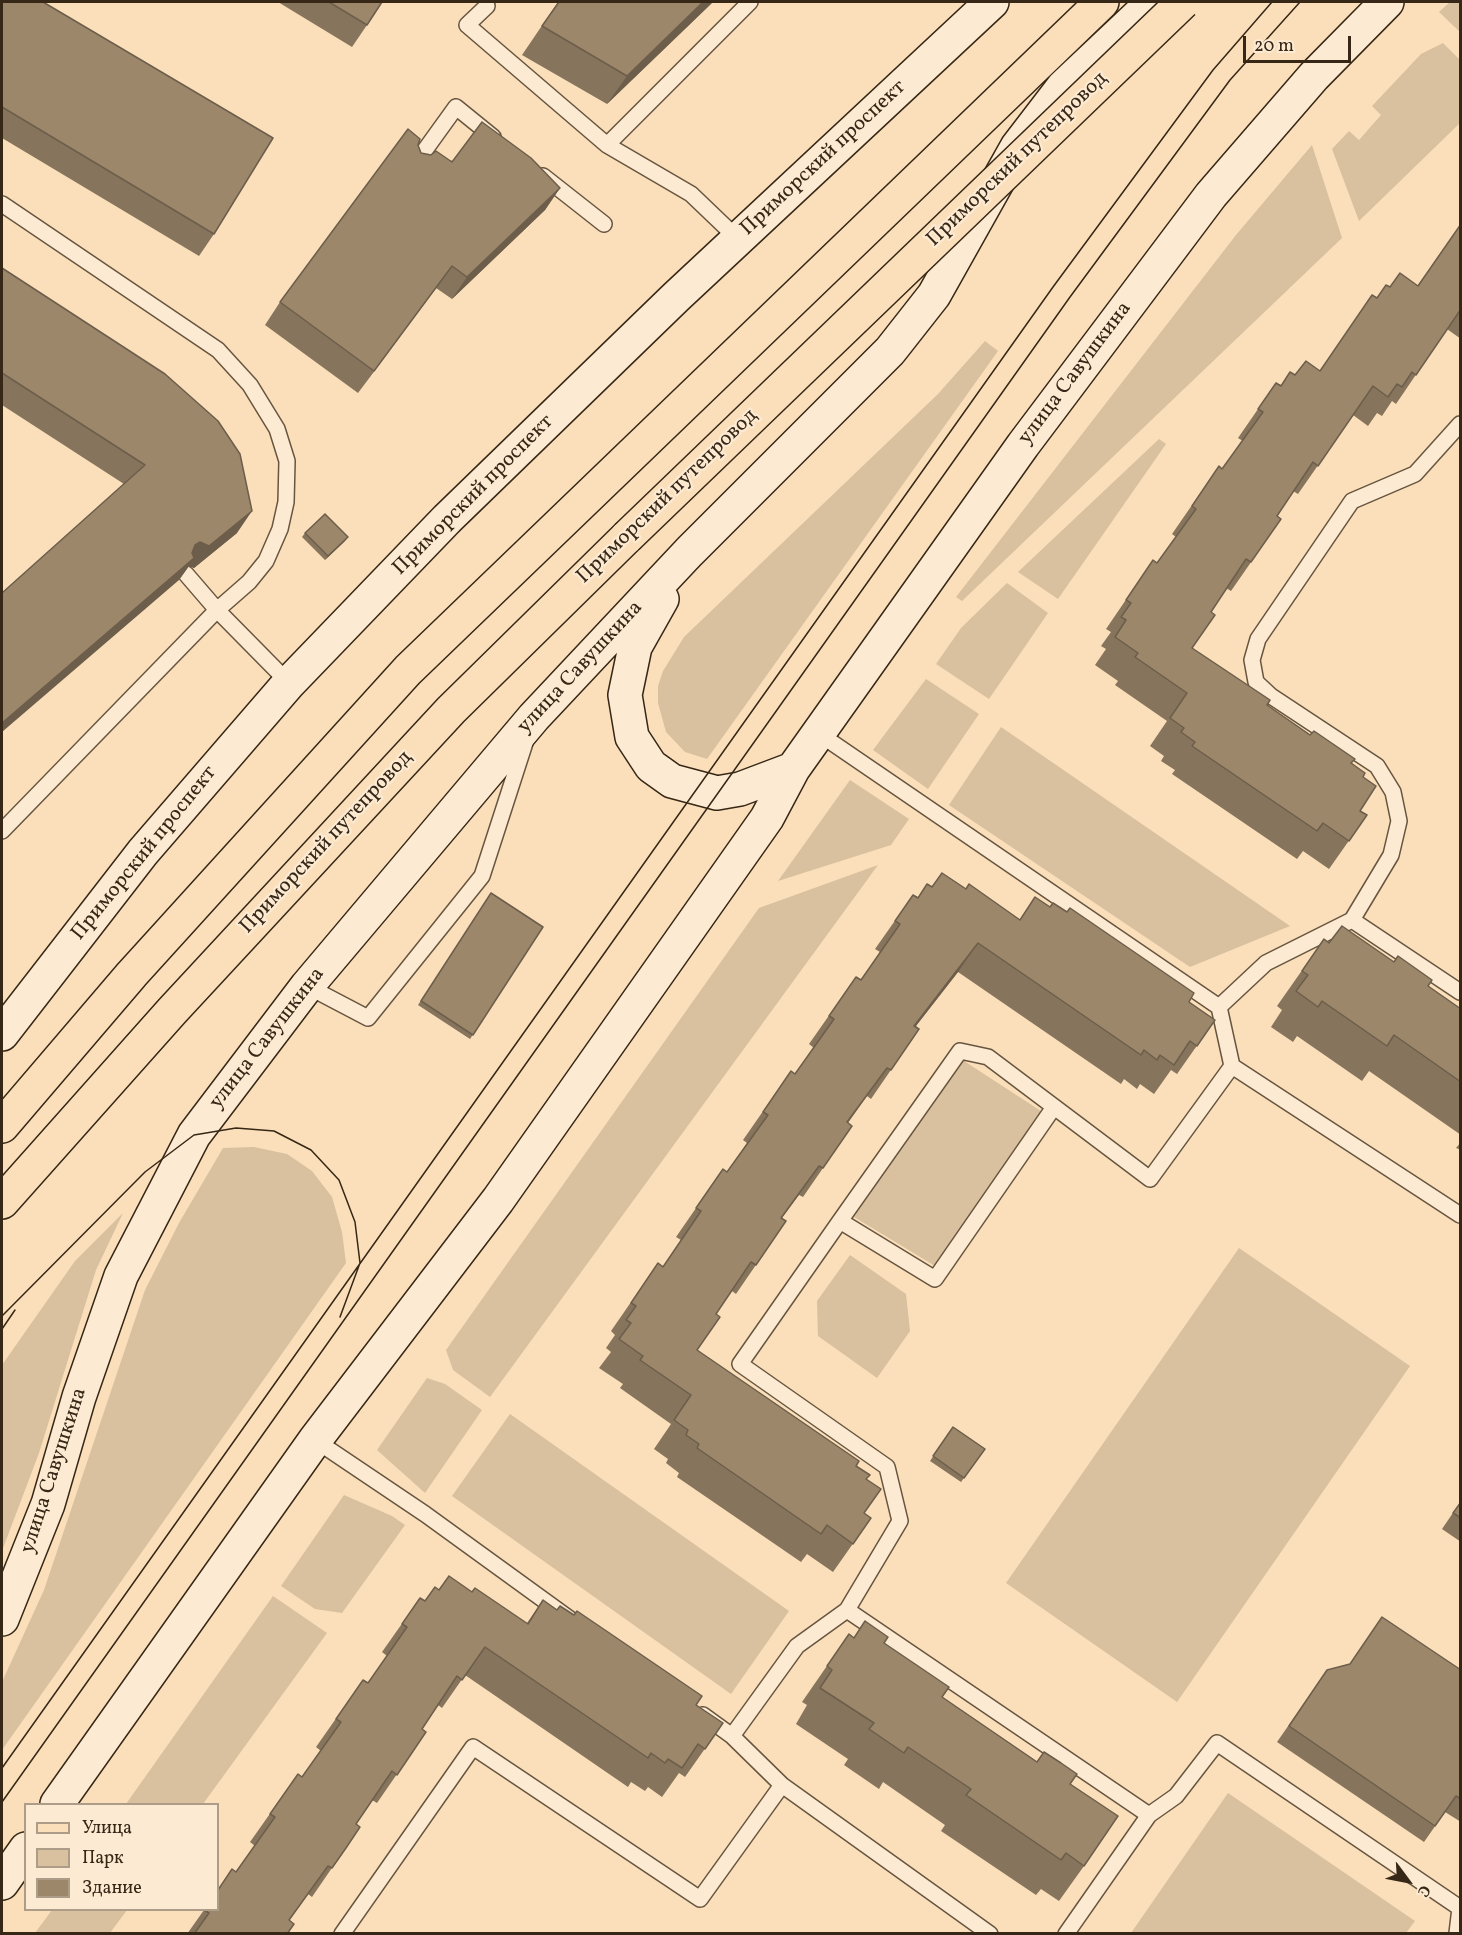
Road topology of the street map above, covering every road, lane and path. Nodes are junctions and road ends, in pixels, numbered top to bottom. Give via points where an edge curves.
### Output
1 (750, 2) edge
2 (992, 2) edge
3 (1102, 2) edge
4 (1154, 2) edge
5 (1183, 2) edge
6 (1388, 2) edge
7 (487, 6) dead end
8 (502, 144) edge
9 (607, 145) junction
10 (530, 166) edge
11 (412, 168) edge
12 (2, 204) edge
13 (604, 224) dead end
14 (738, 238) junction
15 (1461, 424) edge
16 (689, 552) junction
17 (186, 574) edge
18 (217, 610) junction
19 (290, 682) junction
20 (534, 717) junction
21 (818, 733) junction
22 (793, 769) junction
23 (2, 831) edge
24 (1352, 920) junction
25 (308, 986) junction
26 (1461, 992) edge
27 (1219, 1008) junction
28 (2, 1034) edge
29 (1232, 1066) junction
30 (1054, 1107) junction
31 (2, 1126) edge
32 (2, 1202) edge
33 (1461, 1215) edge
34 (840, 1221) junction
35 (315, 1440) junction
36 (847, 1610) junction
37 (2, 1619) edge
38 (588, 1632) edge
39 (694, 1708) edge
40 (732, 1736) junction
41 (782, 1785) junction
42 (58, 1803) edge
43 (1149, 1815) junction
44 (24, 1851) edge
45 (2, 1882) edge
46 (1457, 1933) edge
47 (342, 1934) edge
48 (990, 1934) edge
49 (1066, 1934) edge

1 - 9 lane
2 - 14 main road, Приморский проспект
3 - 31 main road via 408,670 132,974
4 - 16 main road, улица Савушкина via 1063,87 1017,147 934,295 890,351
5 - 32 main road, Приморский путепровод, bridge via 459,701 172,1011
6 - 21 main road, улица Савушкина via 1314,76 1211,195 1023,445
7 - 9 lane via 467,25
8 - 11 lane via 456,107
9 - 14 lane via 691,194
10 - 13 lane
12 - 18 lane via 218,350 250,385 277,429 287,461 286,502 280,529 266,561
14 - 19 main road, Приморский проспект via 447,519
15 - 24 lane via 1415,474 1352,501 1258,639 1252,660 1256,682 1377,766 1393,792 1399,821 1391,855
16 - 20 main road, улица Савушкина
16 - 22 main road, улица Савушкина via 635,647 625,695 632,737 651,766 672,782 695,789 717,793 740,789
17 - 18 lane
18 - 19 lane
18 - 23 lane
19 - 28 main road, Приморский проспект via 143,852
20 - 25 main road, улица Савушкина
20 - 25 lane via 482,876 368,1018
21 - 22 main road, улица Савушкина
21 - 27 lane
22 - 35 main road, улица Савушкина via 767,818 505,1190
24 - 26 lane
24 - 27 lane via 1266,963
25 - 37 main road, улица Савушкина via 194,1135 121,1276 48,1504
27 - 29 lane
29 - 30 lane via 1150,1179
29 - 33 lane
30 - 34 lane via 988,1057 960,1051
30 - 34 lane via 935,1279
34 - 36 lane via 740,1364 887,1467 900,1521
35 - 38 lane
35 - 42 main road, улица Савушкина
36 - 40 lane via 797,1646
36 - 43 lane
39 - 40 lane
40 - 41 lane
41 - 47 lane via 700,1899 473,1747
41 - 48 lane
43 - 46 lane via 1176,1796 1216,1743 1460,1908
43 - 49 lane
44 - 45 main road

